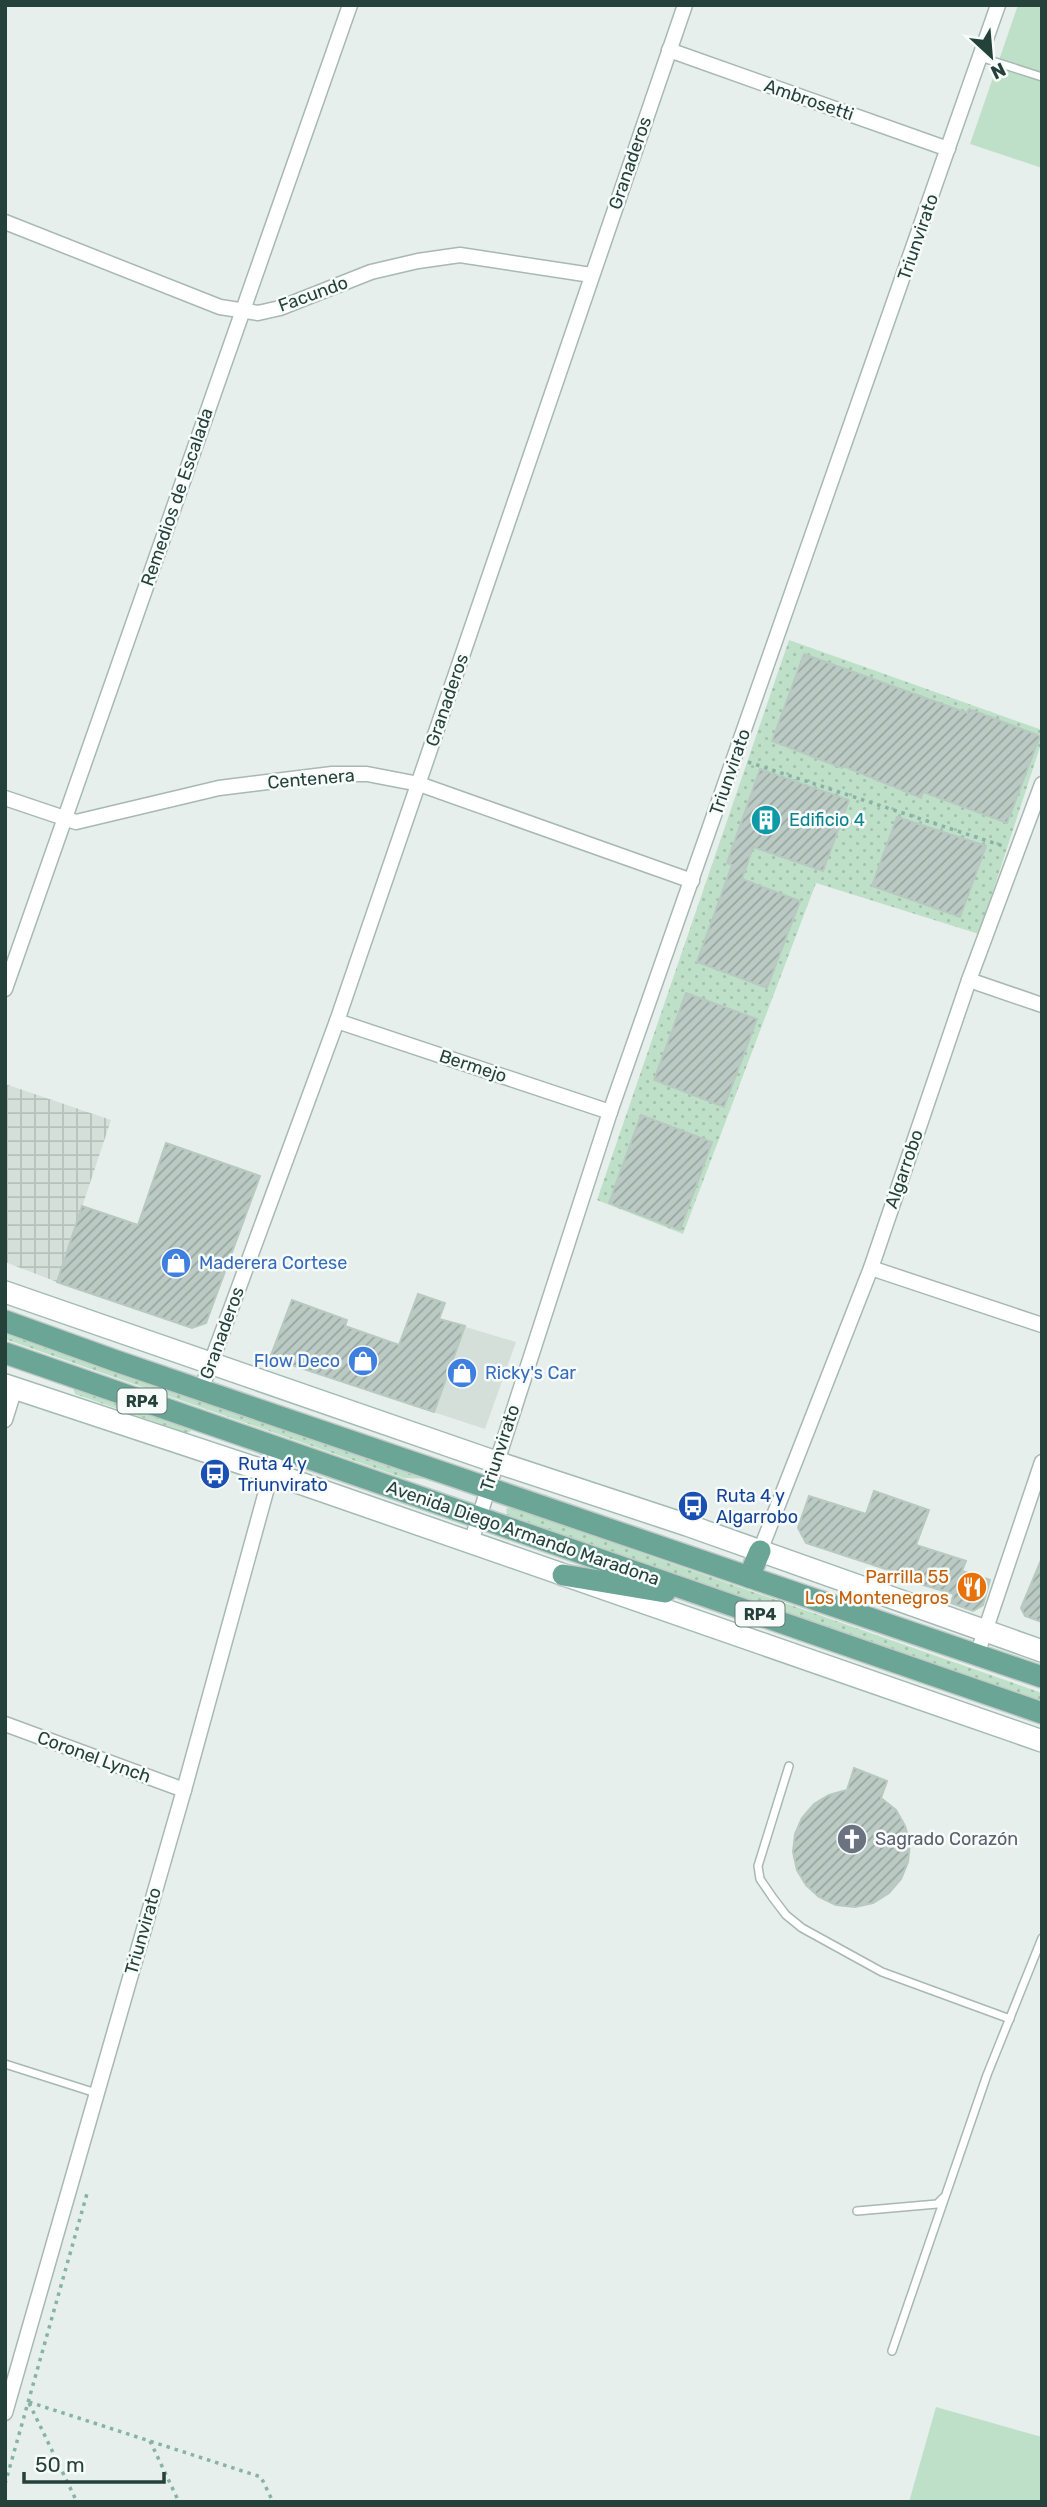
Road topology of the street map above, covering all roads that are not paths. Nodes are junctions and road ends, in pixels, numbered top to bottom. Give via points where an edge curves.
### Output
1 (350, 5) edge
2 (685, 5) edge
3 (998, 5) edge
4 (669, 50) junction
5 (980, 57) junction
6 (1042, 77) edge
7 (948, 149) junction
8 (5, 222) edge
9 (591, 275) junction
10 (242, 312) junction
11 (419, 784) junction
12 (1042, 784) edge
13 (5, 798) edge
14 (63, 820) junction
15 (692, 881) junction
16 (969, 980) junction
17 (5, 989) edge
18 (1042, 1005) edge
19 (337, 1021) junction
20 (610, 1112) junction
21 (871, 1268) junction
22 (5, 1292) edge
23 (5, 1306) edge
24 (5, 1321) edge
25 (1042, 1325) edge
26 (5, 1353) edge
27 (116, 1362) junction
28 (210, 1364) junction
29 (10, 1387) edge
30 (201, 1391) junction
31 (244, 1405) junction
32 (5, 1420) edge
33 (234, 1433) junction
34 (278, 1448) junction
35 (496, 1462) junction
36 (1042, 1462) edge
37 (271, 1473) junction
38 (488, 1488) junction
39 (478, 1518) junction
40 (471, 1542) junction
41 (760, 1551) junction
42 (564, 1575) junction
43 (749, 1577) junction
44 (723, 1601) junction
45 (984, 1631) junction
46 (1042, 1651) edge
47 (977, 1655) junction
48 (1042, 1677) edge
49 (1042, 1713) edge
50 (5, 1724) edge
51 (1042, 1741) edge
52 (789, 1766) dead end
53 (184, 1790) junction
54 (1042, 1938) edge
55 (1010, 2020) junction
56 (5, 2064) edge
57 (96, 2093) junction
58 (943, 2198) junction
59 (857, 2211) dead end
60 (892, 2351) dead end
61 (5, 2413) edge

1 - 10 street, Remedios de Escalada
2 - 4 street, Granaderos
3 - 5 street, Triunvirato
4 - 7 street, Ambrosetti
4 - 9 street, Granaderos
5 - 6 lane
5 - 7 street, Triunvirato
7 - 15 street, Triunvirato
8 - 10 street, Facundo
9 - 10 street, Facundo via 460,255 372,272 279,308
9 - 11 street, Granaderos
10 - 14 street, Remedios de Escalada
11 - 14 street, Centenera via 367,774 332,774 219,788 97,818
11 - 15 street, Centenera
11 - 19 street, Granaderos
12 - 16 street, Algarrobo
13 - 14 street, Centenera
14 - 17 street, Remedios de Escalada
15 - 20 street, Triunvirato
16 - 18 street
16 - 21 street, Algarrobo
19 - 20 street, Bermejo
19 - 28 street, Granaderos
20 - 35 street, Triunvirato
21 - 25 street
21 - 41 street, Algarrobo
22 - 28 street
23 - 27 main road
24 - 27 main road, Avenida Diego Armando Maradona / RP4
26 - 33 main road, Avenida Diego Armando Maradona / RP4
27 - 30 main road, Avenida Diego Armando Maradona / RP4
28 - 30 street, Granaderos
28 - 35 street
29 - 32 street
29 - 37 street, Avenida Diego Armando Maradona
30 - 31 main road, Avenida Diego Armando Maradona / RP4
31 - 33 main road
31 - 38 main road, Avenida Diego Armando Maradona / RP4
33 - 34 main road, Avenida Diego Armando Maradona / RP4
34 - 37 street, Triunvirato
34 - 39 main road, Avenida Diego Armando Maradona / RP4
35 - 38 street, Triunvirato
35 - 41 street
36 - 45 street
37 - 40 street, Avenida Diego Armando Maradona
37 - 53 street, Triunvirato
38 - 39 street, Triunvirato
38 - 43 main road, Avenida Diego Armando Maradona / RP4
39 - 40 street, Triunvirato
39 - 44 main road, Avenida Diego Armando Maradona / RP4
40 - 42 street, Avenida Diego Armando Maradona
41 - 43 main road
41 - 45 street
42 - 44 main road
42 - 51 street, Avenida Diego Armando Maradona
43 - 47 main road, Avenida Diego Armando Maradona / RP4
44 - 49 main road, Avenida Diego Armando Maradona / RP4
45 - 46 street
45 - 47 street
47 - 48 main road, Avenida Diego Armando Maradona / RP4
50 - 53 street, Coronel Lynch
52 - 55 lane via 758,1866 760,1879 786,1915 882,1972
53 - 57 street, Triunvirato
54 - 55 lane
55 - 58 lane
56 - 57 lane
57 - 61 street, Triunvirato
58 - 59 lane via 937,2204
58 - 60 lane

